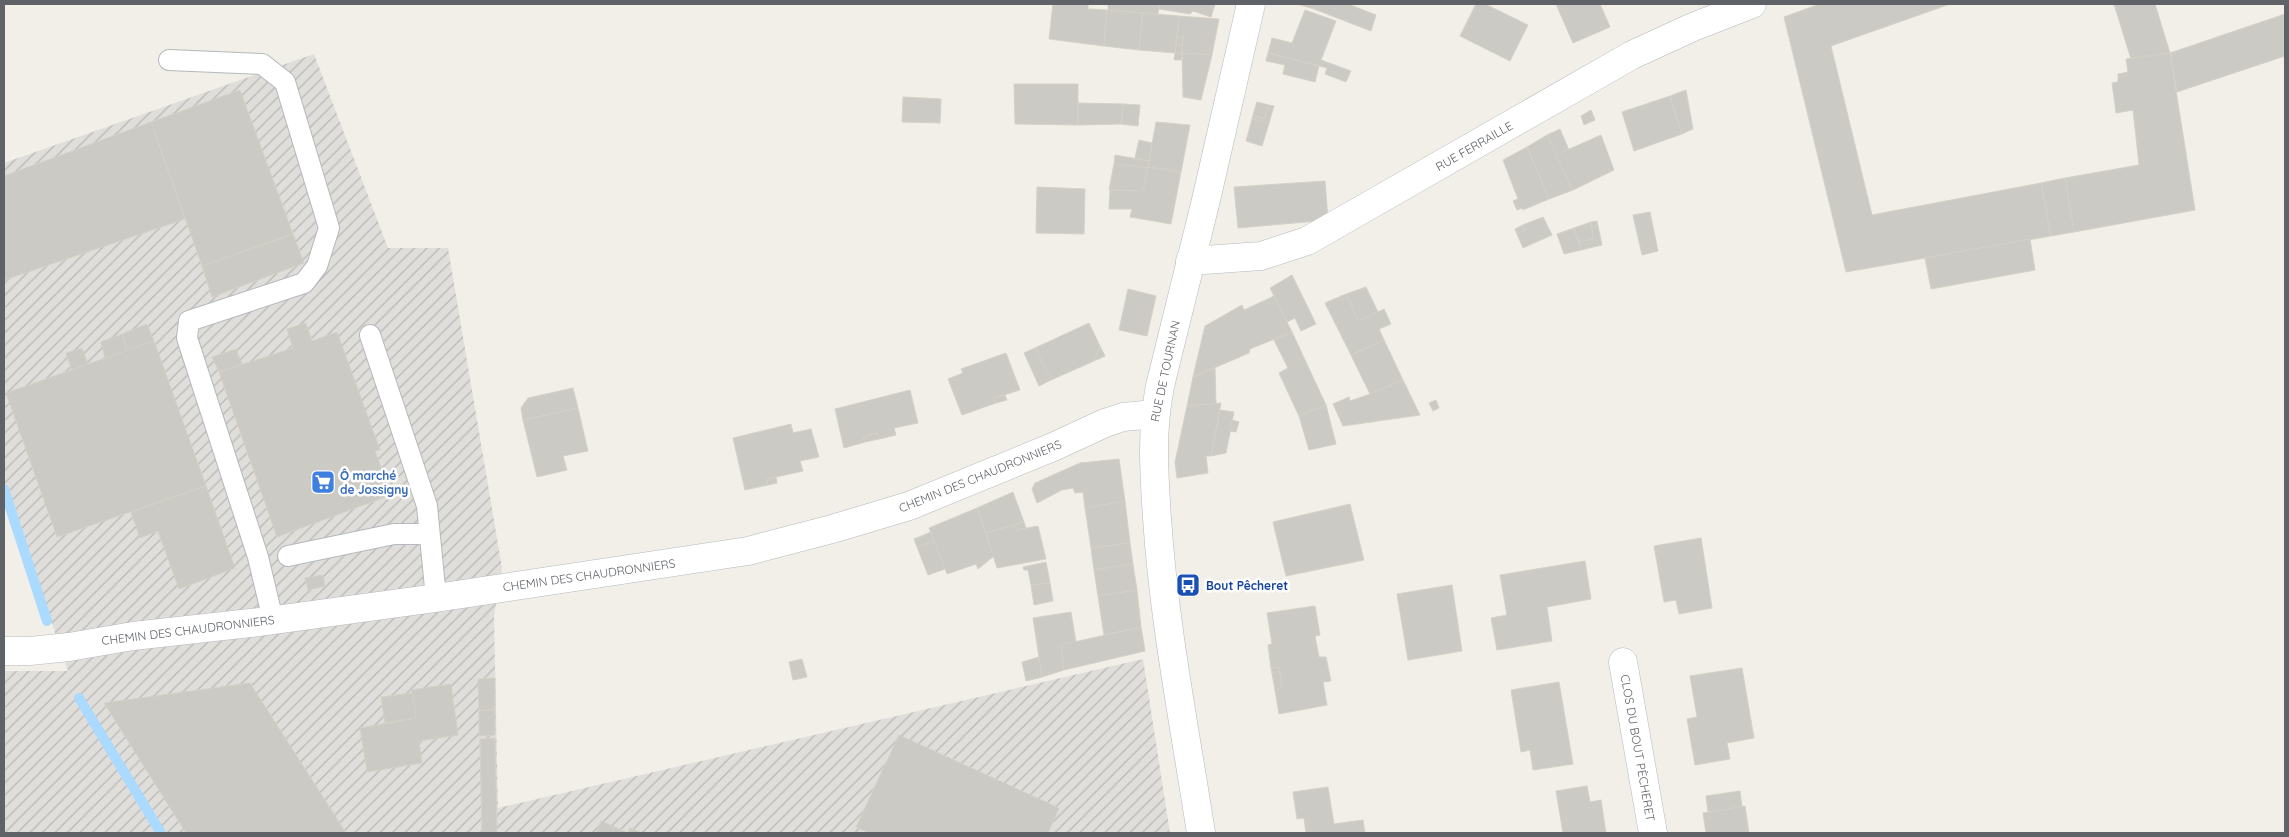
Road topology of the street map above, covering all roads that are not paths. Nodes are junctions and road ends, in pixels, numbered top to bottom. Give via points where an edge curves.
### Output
1 (1251, 4) edge
2 (1752, 4) edge
3 (169, 60) dead end
4 (1190, 261) junction
5 (370, 335) dead end
6 (1155, 414) junction
7 (429, 534) junction
8 (288, 556) dead end
9 (436, 598) junction
10 (273, 620) junction
11 (4, 651) edge
12 (1623, 662) dead end
13 (1201, 833) edge
14 (1654, 833) edge

1 - 4 street, RUE DE TOURNAN
2 - 4 street, RUE FERRAILLE via 1632,55 1307,241 1261,256
3 - 10 lane via 262,64 285,82 329,228 316,266 304,283 189,322 187,338 258,557
4 - 6 street, RUE DE TOURNAN
5 - 7 lane via 427,506
6 - 9 street, CHEMIN DES CHAUDRONNIERS via 1123,417 1105,423 1053,448 917,503 832,530 748,551 690,561
6 - 13 street, RUE DE TOURNAN via 1153,445 1164,598
7 - 8 lane via 394,534
7 - 9 lane
9 - 10 street, CHEMIN DES CHAUDRONNIERS
10 - 11 street, CHEMIN DES CHAUDRONNIERS via 133,636 69,647
12 - 14 street, CLOS DU BOUT PÈCHERET

